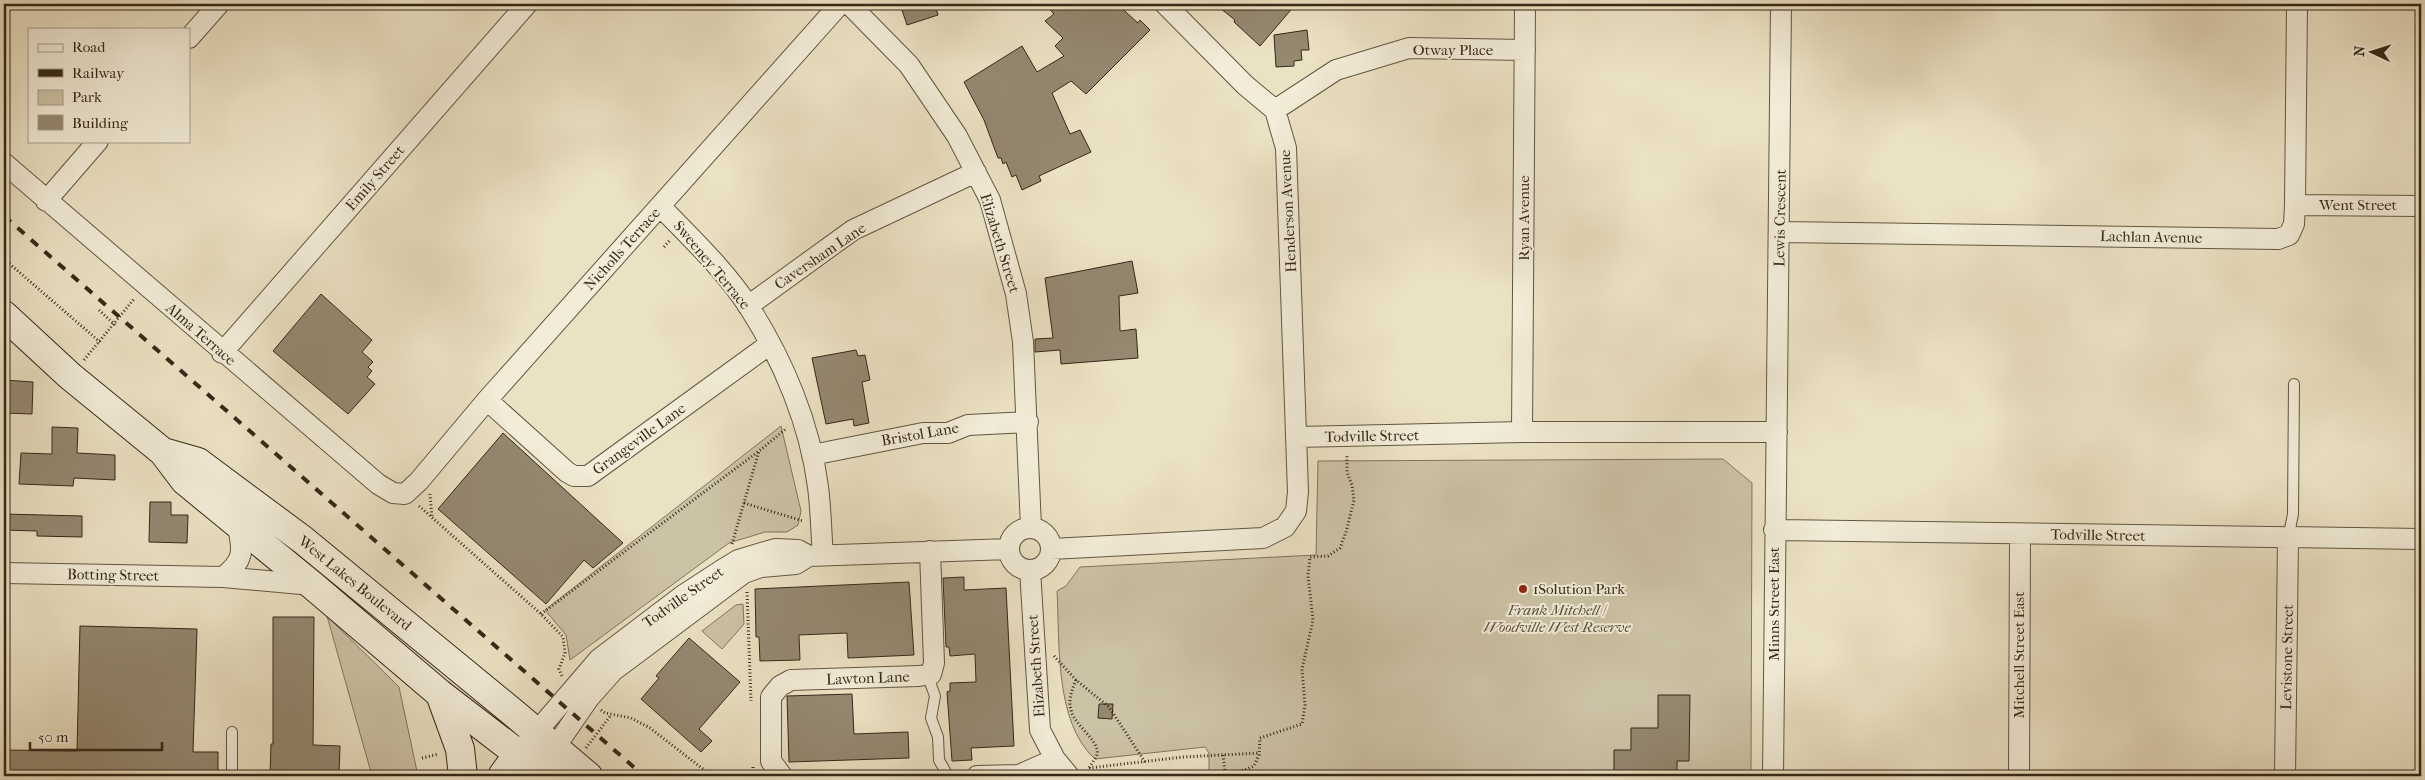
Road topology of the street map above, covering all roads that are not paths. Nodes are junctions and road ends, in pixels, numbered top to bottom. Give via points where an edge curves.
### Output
1 (219, 4) edge
2 (527, 4) edge
3 (840, 4) edge
4 (849, 4) edge
5 (1165, 4) edge
6 (1525, 4) edge
7 (1781, 4) edge
8 (2297, 4) edge
9 (190, 37) edge
10 (1525, 50) junction
11 (1275, 110) junction
12 (97, 142) edge
13 (4, 163) edge
14 (976, 172) junction
15 (46, 201) junction
16 (2295, 205) junction
17 (2421, 206) edge
18 (660, 207) junction
19 (1780, 232) junction
20 (748, 306) junction
21 (4, 315) edge
22 (770, 344) junction
23 (222, 353) junction
24 (2294, 384) dead end
25 (487, 400) junction
26 (1028, 422) junction
27 (1522, 432) junction
28 (1777, 432) junction
29 (1297, 437) junction
30 (163, 452) junction
31 (812, 455) junction
32 (405, 494) joint
33 (236, 522) junction
34 (1031, 528) junction
35 (1774, 530) junction
36 (2020, 534) junction
37 (2288, 539) junction
38 (2421, 539) edge
39 (1009, 549) junction
40 (1051, 549) junction
41 (930, 552) junction
42 (816, 555) junction
43 (1030, 570) junction
44 (4, 573) edge
45 (223, 577) junction
46 (312, 584) junction
47 (931, 674) junction
48 (439, 693) junction
49 (232, 732) dead end
50 (565, 752) edge
51 (1055, 760) junction
52 (535, 769) edge
53 (232, 776) edge
54 (463, 776) edge
55 (502, 776) edge
56 (782, 776) edge
57 (948, 776) edge
58 (977, 776) edge
59 (1069, 776) edge
60 (1773, 776) edge
61 (2019, 776) edge
62 (2285, 776) edge

1 - 9 street
2 - 23 street, Emily Street
3 - 18 street, Nicholls Terrace
4 - 14 street, Elizabeth Street via 909,65 957,136
5 - 11 street via 1245,85
6 - 10 street, Ryan Avenue
7 - 19 street, Lewis Crescent
8 - 16 street, Lachlan Avenue
10 - 11 street, Otway Place via 1409,48 1336,70
10 - 27 street, Ryan Avenue
11 - 29 street, Henderson Avenue via 1286,148
12 - 15 street
13 - 15 street, Alma Terrace
14 - 20 street, Caversham Lane via 853,230
14 - 26 street, Elizabeth Street via 990,200 1016,294
15 - 23 street, Alma Terrace
16 - 17 street, Went Street
16 - 19 street, Lachlan Avenue via 2294,224 2289,235 2278,239
18 - 20 street, Sweeney Terrace
18 - 25 street, Nicholls Terrace
19 - 28 street, Lewis Crescent
20 - 22 street, Sweeney Terrace
21 - 30 main road, West Lakes Boulevard via 70,376
22 - 25 street, Grangeville Lane via 588,476 574,476 567,472
22 - 31 street, Sweeney Terrace via 800,411
23 - 32 street, Alma Terrace via 378,484 393,493
24 - 37 lane via 2293,514
25 - 32 street, Nicholls Terrace via 420,481
26 - 31 street, Bristol Lane via 968,425 948,433 923,433
26 - 34 street, Elizabeth Street
27 - 28 street, Todville Street
27 - 29 street, Todville Street
28 - 35 street, Minns Street East
29 - 40 street via 1296,511 1285,527 1263,538
30 - 33 main road, West Lakes Boulevard via 185,481
30 - 50 main road, West Lakes Boulevard via 198,462 303,540
31 - 42 street, Sweeney Terrace via 820,519
33 - 45 street via 241,556 234,569
33 - 46 main road, West Lakes Boulevard
34 - 39 street via 1014,535
34 - 40 street via 1044,533
35 - 36 street, Todville Street
35 - 60 street, Minns Street East
36 - 37 street, Todville Street
36 - 61 street, Mitchell Street East
37 - 38 street, Todville Street
37 - 62 street, Levistone Street
39 - 41 street, Todville Street
39 - 43 street via 1017,565
40 - 43 street via 1046,562
41 - 42 street, Todville Street
41 - 47 street, Lawton Lane via 934,663
42 - 50 street, Todville Street via 775,549 738,560 682,596 599,659 583,693
43 - 51 street, Elizabeth Street via 1040,730
44 - 45 street, Botting Street
45 - 46 street, Botting Street
46 - 48 main road, West Lakes Boulevard
47 - 56 street, Lawton Lane via 791,680 780,686 771,697 771,761
47 - 57 lane via 935,696 931,718 938,737 939,760
48 - 52 main road, West Lakes Boulevard
48 - 54 main road, West Lakes Boulevard via 460,749
49 - 53 lane
50 - 52 street
50 - 52 street
51 - 58 street via 1019,775
51 - 59 street, Elizabeth Street
52 - 55 main road

